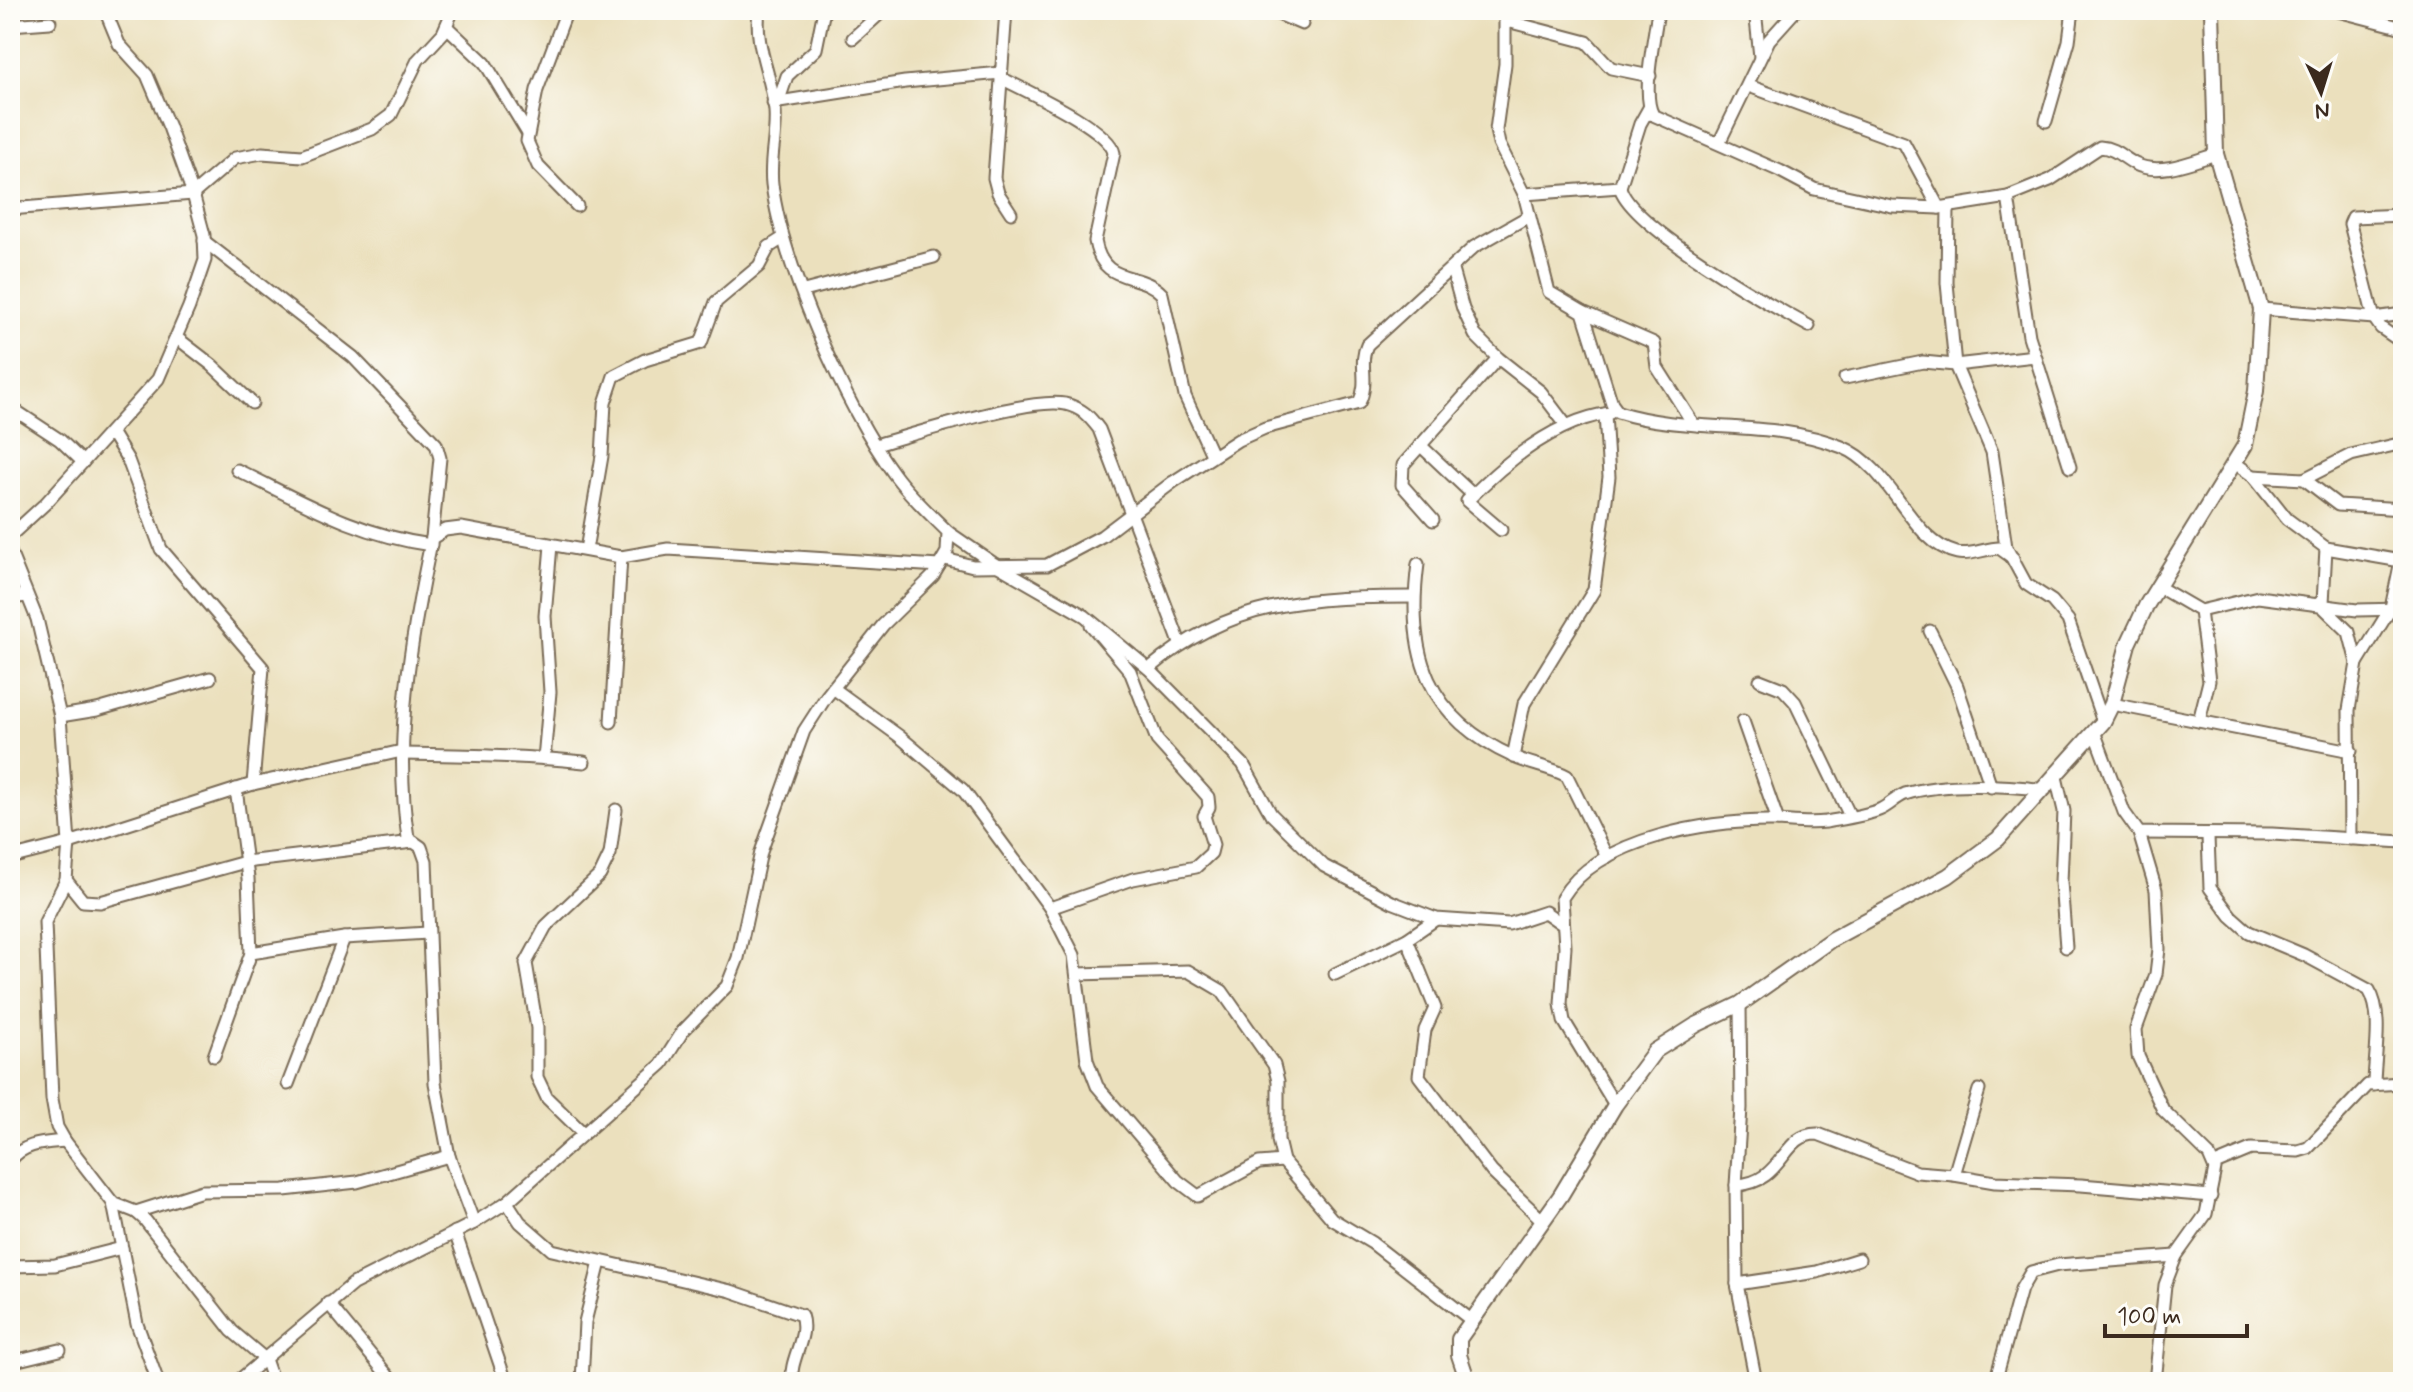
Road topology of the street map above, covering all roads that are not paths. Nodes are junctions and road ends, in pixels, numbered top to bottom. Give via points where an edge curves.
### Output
1 (105, 10) edge
2 (453, 10) edge
3 (567, 10) edge
4 (759, 10) edge
5 (824, 10) edge
6 (884, 10) edge
7 (1006, 10) edge
8 (1269, 10) edge
9 (1658, 10) edge
10 (1755, 10) edge
11 (1796, 10) edge
12 (2073, 10) edge
13 (2212, 10) edge
14 (2334, 10) edge
15 (1506, 16) edge
16 (50, 22) dead end
17 (1302, 24) dead end
18 (10, 25) edge
19 (447, 27) junction
20 (2403, 28) edge
21 (853, 38) dead end
22 (1760, 60) junction
23 (1001, 76) junction
24 (1650, 76) junction
25 (1749, 86) junction
26 (776, 101) junction
27 (1649, 108) junction
28 (2046, 121) dead end
29 (527, 132) junction
30 (1719, 143) junction
31 (2216, 154) junction
32 (1620, 187) junction
33 (193, 194) junction
34 (1524, 194) junction
35 (2008, 197) junction
36 (577, 206) dead end
37 (1944, 207) junction
38 (10, 209) edge
39 (1011, 213) dead end
40 (2403, 215) edge
41 (1529, 216) junction
42 (783, 238) junction
43 (204, 241) junction
44 (934, 257) dead end
45 (1452, 270) junction
46 (804, 291) junction
47 (2261, 309) junction
48 (1583, 312) junction
49 (2403, 314) edge
50 (2374, 318) junction
51 (1809, 326) dead end
52 (177, 338) junction
53 (2403, 343) edge
54 (2035, 356) junction
55 (1498, 358) junction
56 (1955, 365) junction
57 (1845, 378) dead end
58 (252, 403) dead end
59 (10, 407) edge
60 (1612, 413) junction
61 (1692, 422) junction
62 (1566, 425) junction
63 (111, 432) junction
64 (2403, 443) edge
65 (875, 445) junction
66 (1420, 445) junction
67 (1212, 455) junction
68 (83, 462) junction
69 (2235, 463) junction
70 (2070, 467) dead end
71 (237, 470) dead end
72 (2253, 476) junction
73 (2304, 479) junction
74 (1473, 495) junction
75 (2403, 509) edge
76 (1132, 511) junction
77 (1433, 520) dead end
78 (1501, 530) dead end
79 (948, 532) junction
80 (10, 536) edge
81 (432, 542) junction
82 (551, 545) junction
83 (2326, 548) junction
84 (586, 550) junction
85 (10, 552) edge
86 (621, 557) junction
87 (2013, 558) junction
88 (942, 562) junction
89 (993, 563) junction
90 (1418, 564) dead end
91 (2157, 586) junction
92 (27, 596) junction
93 (1414, 597) junction
94 (10, 598) edge
95 (2321, 603) junction
96 (2397, 609) edge
97 (2200, 611) junction
98 (1085, 616) junction
99 (1930, 631) dead end
100 (1180, 643) junction
101 (2357, 663) junction
102 (1149, 669) junction
103 (210, 678) dead end
104 (1760, 680) dead end
105 (833, 688) junction
106 (2112, 704) junction
107 (60, 716) junction
108 (1743, 721) dead end
109 (2199, 721) junction
110 (611, 722) dead end
111 (2099, 728) junction
112 (2351, 751) junction
113 (402, 752) junction
114 (1513, 757) junction
115 (544, 759) junction
116 (584, 762) dead end
117 (2056, 777) junction
118 (253, 784) junction
119 (1991, 787) junction
120 (236, 789) junction
121 (2045, 790) junction
122 (616, 810) dead end
123 (1850, 816) junction
124 (1778, 821) junction
125 (2139, 833) junction
126 (2208, 837) junction
127 (2350, 839) junction
128 (413, 842) junction
129 (2403, 842) edge
130 (69, 843) junction
131 (1607, 857) junction
132 (10, 858) edge
133 (245, 862) junction
134 (66, 880) junction
135 (1050, 908) junction
136 (1436, 919) junction
137 (1562, 924) junction
138 (428, 933) junction
139 (344, 938) junction
140 (1407, 939) junction
141 (2066, 947) dead end
142 (251, 953) junction
143 (1077, 974) junction
144 (1335, 974) dead end
145 (1740, 1004) junction
146 (214, 1056) dead end
147 (2403, 1083) edge
148 (288, 1084) dead end
149 (2374, 1085) junction
150 (1979, 1090) dead end
151 (1615, 1105) junction
152 (582, 1132) junction
153 (65, 1141) junction
154 (449, 1156) junction
155 (10, 1161) edge
156 (1283, 1161) junction
157 (2215, 1164) junction
158 (1954, 1175) junction
159 (1736, 1185) junction
160 (2211, 1196) junction
161 (507, 1202) junction
162 (113, 1203) junction
163 (136, 1212) junction
164 (1543, 1221) junction
165 (474, 1223) junction
166 (455, 1232) junction
167 (122, 1248) junction
168 (2176, 1256) junction
169 (1859, 1259) dead end
170 (600, 1262) junction
171 (10, 1266) edge
172 (1737, 1284) junction
173 (328, 1303) junction
174 (1471, 1320) junction
175 (60, 1350) dead end
176 (265, 1359) junction
177 (10, 1362) edge
178 (158, 1382) edge
179 (237, 1382) edge
180 (273, 1382) edge
181 (393, 1382) edge
182 (506, 1382) edge
183 (582, 1382) edge
184 (792, 1382) edge
185 (1467, 1382) edge
186 (1756, 1382) edge
187 (1995, 1382) edge
188 (2155, 1382) edge

1 - 33 street via 117,40 147,75
2 - 19 street
3 - 29 street
4 - 26 street via 756,36
5 - 26 street via 816,49 787,76
6 - 21 street
7 - 23 street
8 - 17 street
9 - 24 street
10 - 22 street
11 - 22 street via 1769,40
12 - 28 street
13 - 31 street
14 - 20 street
15 - 24 street via 1587,42 1611,68
15 - 34 street via 1496,130
16 - 18 street
19 - 29 street via 485,63
19 - 33 street via 418,60 384,121 307,155 235,158
22 - 25 street
23 - 26 street
23 - 39 street via 994,182
23 - 67 street via 1110,143 1114,153 1095,241 1098,254 1121,277 1162,294 1185,396
24 - 27 street
25 - 30 street
25 - 37 street via 1904,143
26 - 42 street via 771,181
27 - 30 street via 1660,120
27 - 32 street
29 - 36 street via 538,166
30 - 37 street via 1814,189 1892,206
31 - 35 street via 2159,169 2100,147 2050,180
31 - 47 street
32 - 34 street
32 - 51 street via 1630,207 1724,277
33 - 38 street
33 - 43 street
34 - 41 street
35 - 37 street
35 - 54 street
37 - 56 street
40 - 50 street via 2353,217 2350,224
41 - 45 street via 1488,237
41 - 48 street via 1549,292
42 - 46 street
42 - 84 street via 716,302 701,343 614,376 600,431 602,456
43 - 52 street via 204,264
43 - 81 street via 353,357 436,444 440,458
44 - 46 street
45 - 55 street via 1475,335
45 - 67 street via 1367,345 1366,389 1359,403 1265,428
46 - 65 street via 840,380
47 - 50 street
47 - 69 street via 2256,391 2245,445
48 - 60 street
48 - 61 street via 1654,343 1657,367
49 - 50 street
50 - 53 street
52 - 58 street
52 - 63 street via 158,379
54 - 56 street
54 - 70 street
55 - 62 street via 1541,392
55 - 66 street
56 - 57 street via 1923,362
56 - 87 street via 1992,452 2005,542
59 - 68 street
60 - 61 street
60 - 62 street
60 - 114 street via 1594,590 1524,704
61 - 87 street via 1770,430 1840,446 1875,468 1926,533 1948,548 1962,553 1999,548
62 - 74 street
63 - 68 street
63 - 118 street via 128,460 161,549 263,668
64 - 73 street via 2351,455
65 - 76 street via 1014,409 1061,403 1088,414 1099,429
65 - 79 street via 895,476
66 - 74 street
66 - 77 street via 1403,465 1402,485
67 - 76 street
68 - 80 street
69 - 72 street
69 - 91 street
71 - 81 street via 384,538
72 - 73 street
72 - 83 street via 2287,519
73 - 75 street via 2338,505
74 - 78 street via 1468,505
76 - 89 street via 1102,536 1047,565
76 - 100 street
79 - 88 street
79 - 89 street
81 - 82 street via 445,530 461,528
81 - 113 street via 406,686
82 - 84 street
82 - 115 street
83 - 95 street
83 - 96 street via 2401,561
84 - 86 street
85 - 92 street
86 - 88 street via 668,549
86 - 110 street
87 - 111 street via 2026,584 2052,601 2068,620
88 - 89 street
88 - 105 street
89 - 98 street
90 - 93 street
91 - 97 street
91 - 106 street via 2128,644
92 - 94 street
92 - 107 street
93 - 100 street via 1293,603 1229,620
93 - 114 street via 1424,669 1438,701 1456,721
95 - 96 street via 2357,610
95 - 97 street via 2258,597
95 - 101 street via 2349,632
96 - 101 street
97 - 109 street via 2209,681
98 - 102 street
98 - 135 street via 1130,671 1157,740 1208,797 1204,816 1213,845 1196,867 1133,879
99 - 119 street via 1957,686
100 - 102 street
101 - 112 street via 2349,710
102 - 136 street via 1243,764 1271,814 1324,866
103 - 107 street
104 - 123 street via 1783,689 1795,702
105 - 135 street via 963,790
105 - 152 street via 804,731 790,768 761,852 727,986 683,1031 662,1064
106 - 109 street
106 - 111 street
107 - 130 street
108 - 124 street
109 - 112 street
111 - 117 street
111 - 125 street via 2124,812
112 - 127 street
113 - 115 street
113 - 118 street
113 - 128 street via 407,830
114 - 131 street via 1567,776
115 - 116 street
117 - 121 street
117 - 141 street via 2064,811 2061,882
118 - 120 street
119 - 121 street
119 - 123 street via 1916,792
120 - 130 street
120 - 133 street
121 - 145 street via 1998,839 1948,876 1832,939
122 - 152 street via 610,854 600,875 546,926 526,963 537,1028 537,1077 560,1115
123 - 124 street via 1811,823
124 - 131 street via 1693,828
125 - 126 street
125 - 157 street via 2156,890 2159,949 2156,974 2136,1029 2138,1056 2163,1110
126 - 127 street
126 - 149 street via 2210,888 2231,916 2249,932 2369,990 2376,1013
127 - 129 street
128 - 133 street
128 - 138 street via 426,861
130 - 132 street
130 - 134 street
131 - 137 street via 1566,890
133 - 134 street via 100,902 83,901
133 - 142 street
134 - 153 street via 45,922 44,953 52,1099
135 - 143 street via 1074,955
136 - 137 street via 1509,924 1545,912
136 - 140 street
137 - 151 street via 1564,1021
138 - 139 street
138 - 154 street via 435,1083
139 - 142 street
139 - 148 street
140 - 144 street
140 - 164 street via 1435,1008 1425,1030 1419,1076 1492,1172
142 - 146 street
143 - 156 street via 1188,971 1222,991 1274,1065
143 - 156 street via 1091,1075 1190,1194 1203,1194 1259,1163
145 - 151 street via 1655,1051
145 - 159 street
147 - 149 street
149 - 157 street via 2368,1085 2308,1148 2251,1149
150 - 158 street
151 - 164 street
152 - 161 street
153 - 155 street via 34,1144
153 - 162 street
154 - 163 street via 357,1182 202,1191
154 - 165 street
156 - 174 street via 1332,1219
157 - 160 street
158 - 159 street via 1917,1172 1808,1133 1763,1180
158 - 160 street
159 - 172 street
160 - 168 street via 2199,1229
161 - 165 street
161 - 170 street via 520,1222 552,1250
162 - 163 street
162 - 167 street
163 - 176 street via 232,1331
164 - 174 street
165 - 166 street
166 - 173 street via 353,1284
166 - 182 street
167 - 171 street via 55,1265
167 - 178 street via 137,1324
168 - 187 street via 2087,1261 2031,1272 2021,1289
168 - 188 street via 2165,1285
169 - 172 street via 1807,1274
170 - 183 street via 585,1322
170 - 184 street via 731,1291 801,1315 806,1327
172 - 186 street
173 - 176 street
173 - 181 street
174 - 185 street via 1459,1339
175 - 177 street
176 - 179 street
176 - 180 street

